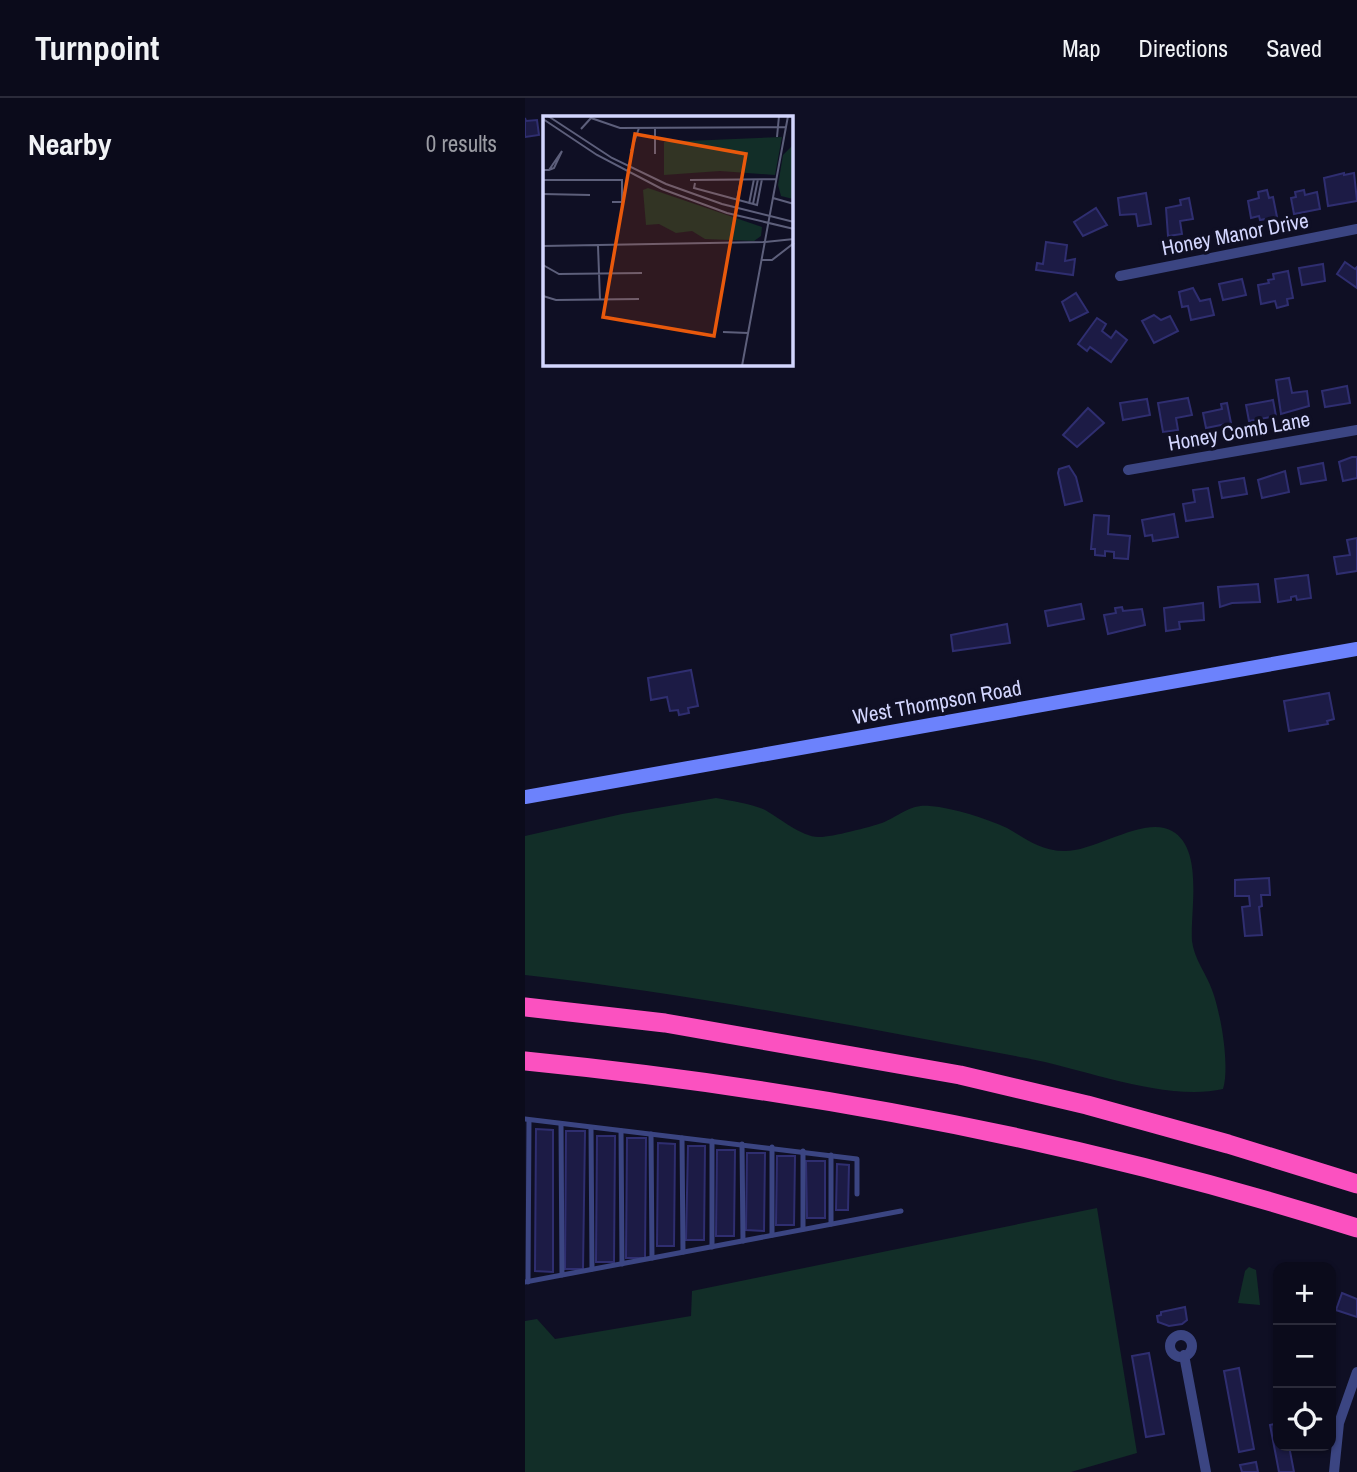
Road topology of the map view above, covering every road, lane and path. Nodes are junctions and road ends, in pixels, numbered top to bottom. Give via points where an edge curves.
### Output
1 (1357, 229) edge
2 (1120, 276) dead end
3 (1357, 430) edge
4 (1128, 470) dead end
5 (1357, 649) edge
6 (525, 797) edge
7 (525, 1007) edge
8 (525, 1060) edge
9 (527, 1120) edge
10 (561, 1125) junction
11 (591, 1128) junction
12 (621, 1131) junction
13 (651, 1134) junction
14 (682, 1138) junction
15 (712, 1141) junction
16 (742, 1144) junction
17 (772, 1147) junction
18 (803, 1151) junction
19 (831, 1155) junction
20 (1357, 1184) edge
21 (857, 1194) dead end
22 (901, 1211) dead end
23 (831, 1224) junction
24 (1357, 1228) edge
25 (803, 1229) junction
26 (772, 1235) junction
27 (743, 1241) junction
28 (712, 1247) junction
29 (683, 1252) junction
30 (652, 1258) junction
31 (622, 1264) junction
32 (592, 1269) junction
33 (562, 1275) junction
34 (527, 1282) edge
35 (1185, 1356) dead end
36 (1357, 1372) edge
37 (1206, 1472) edge
38 (1334, 1472) edge

1 - 2 street, Honey Manor Drive
3 - 4 street, Honey Comb Lane
5 - 6 main road, West Thompson Road
7 - 20 highway via 665,1023 960,1075 1216,1140
8 - 24 highway via 779,1092 924,1119 1152,1170
9 - 10 lane
9 - 34 lane
10 - 11 lane
10 - 33 lane
11 - 12 lane
11 - 32 lane
12 - 13 lane
12 - 31 lane
13 - 14 lane
13 - 30 lane
14 - 15 lane
14 - 29 lane
15 - 16 lane
15 - 28 lane
16 - 17 lane
16 - 27 lane
17 - 18 lane
17 - 26 lane
18 - 19 lane
18 - 25 lane
19 - 21 lane via 857,1159
19 - 23 lane
22 - 23 lane
23 - 25 lane
25 - 26 lane
26 - 27 lane
27 - 28 lane
28 - 29 lane
29 - 30 lane
30 - 31 lane
31 - 32 lane
32 - 33 lane
33 - 34 lane
35 - 37 street
36 - 38 street via 1339,1423

